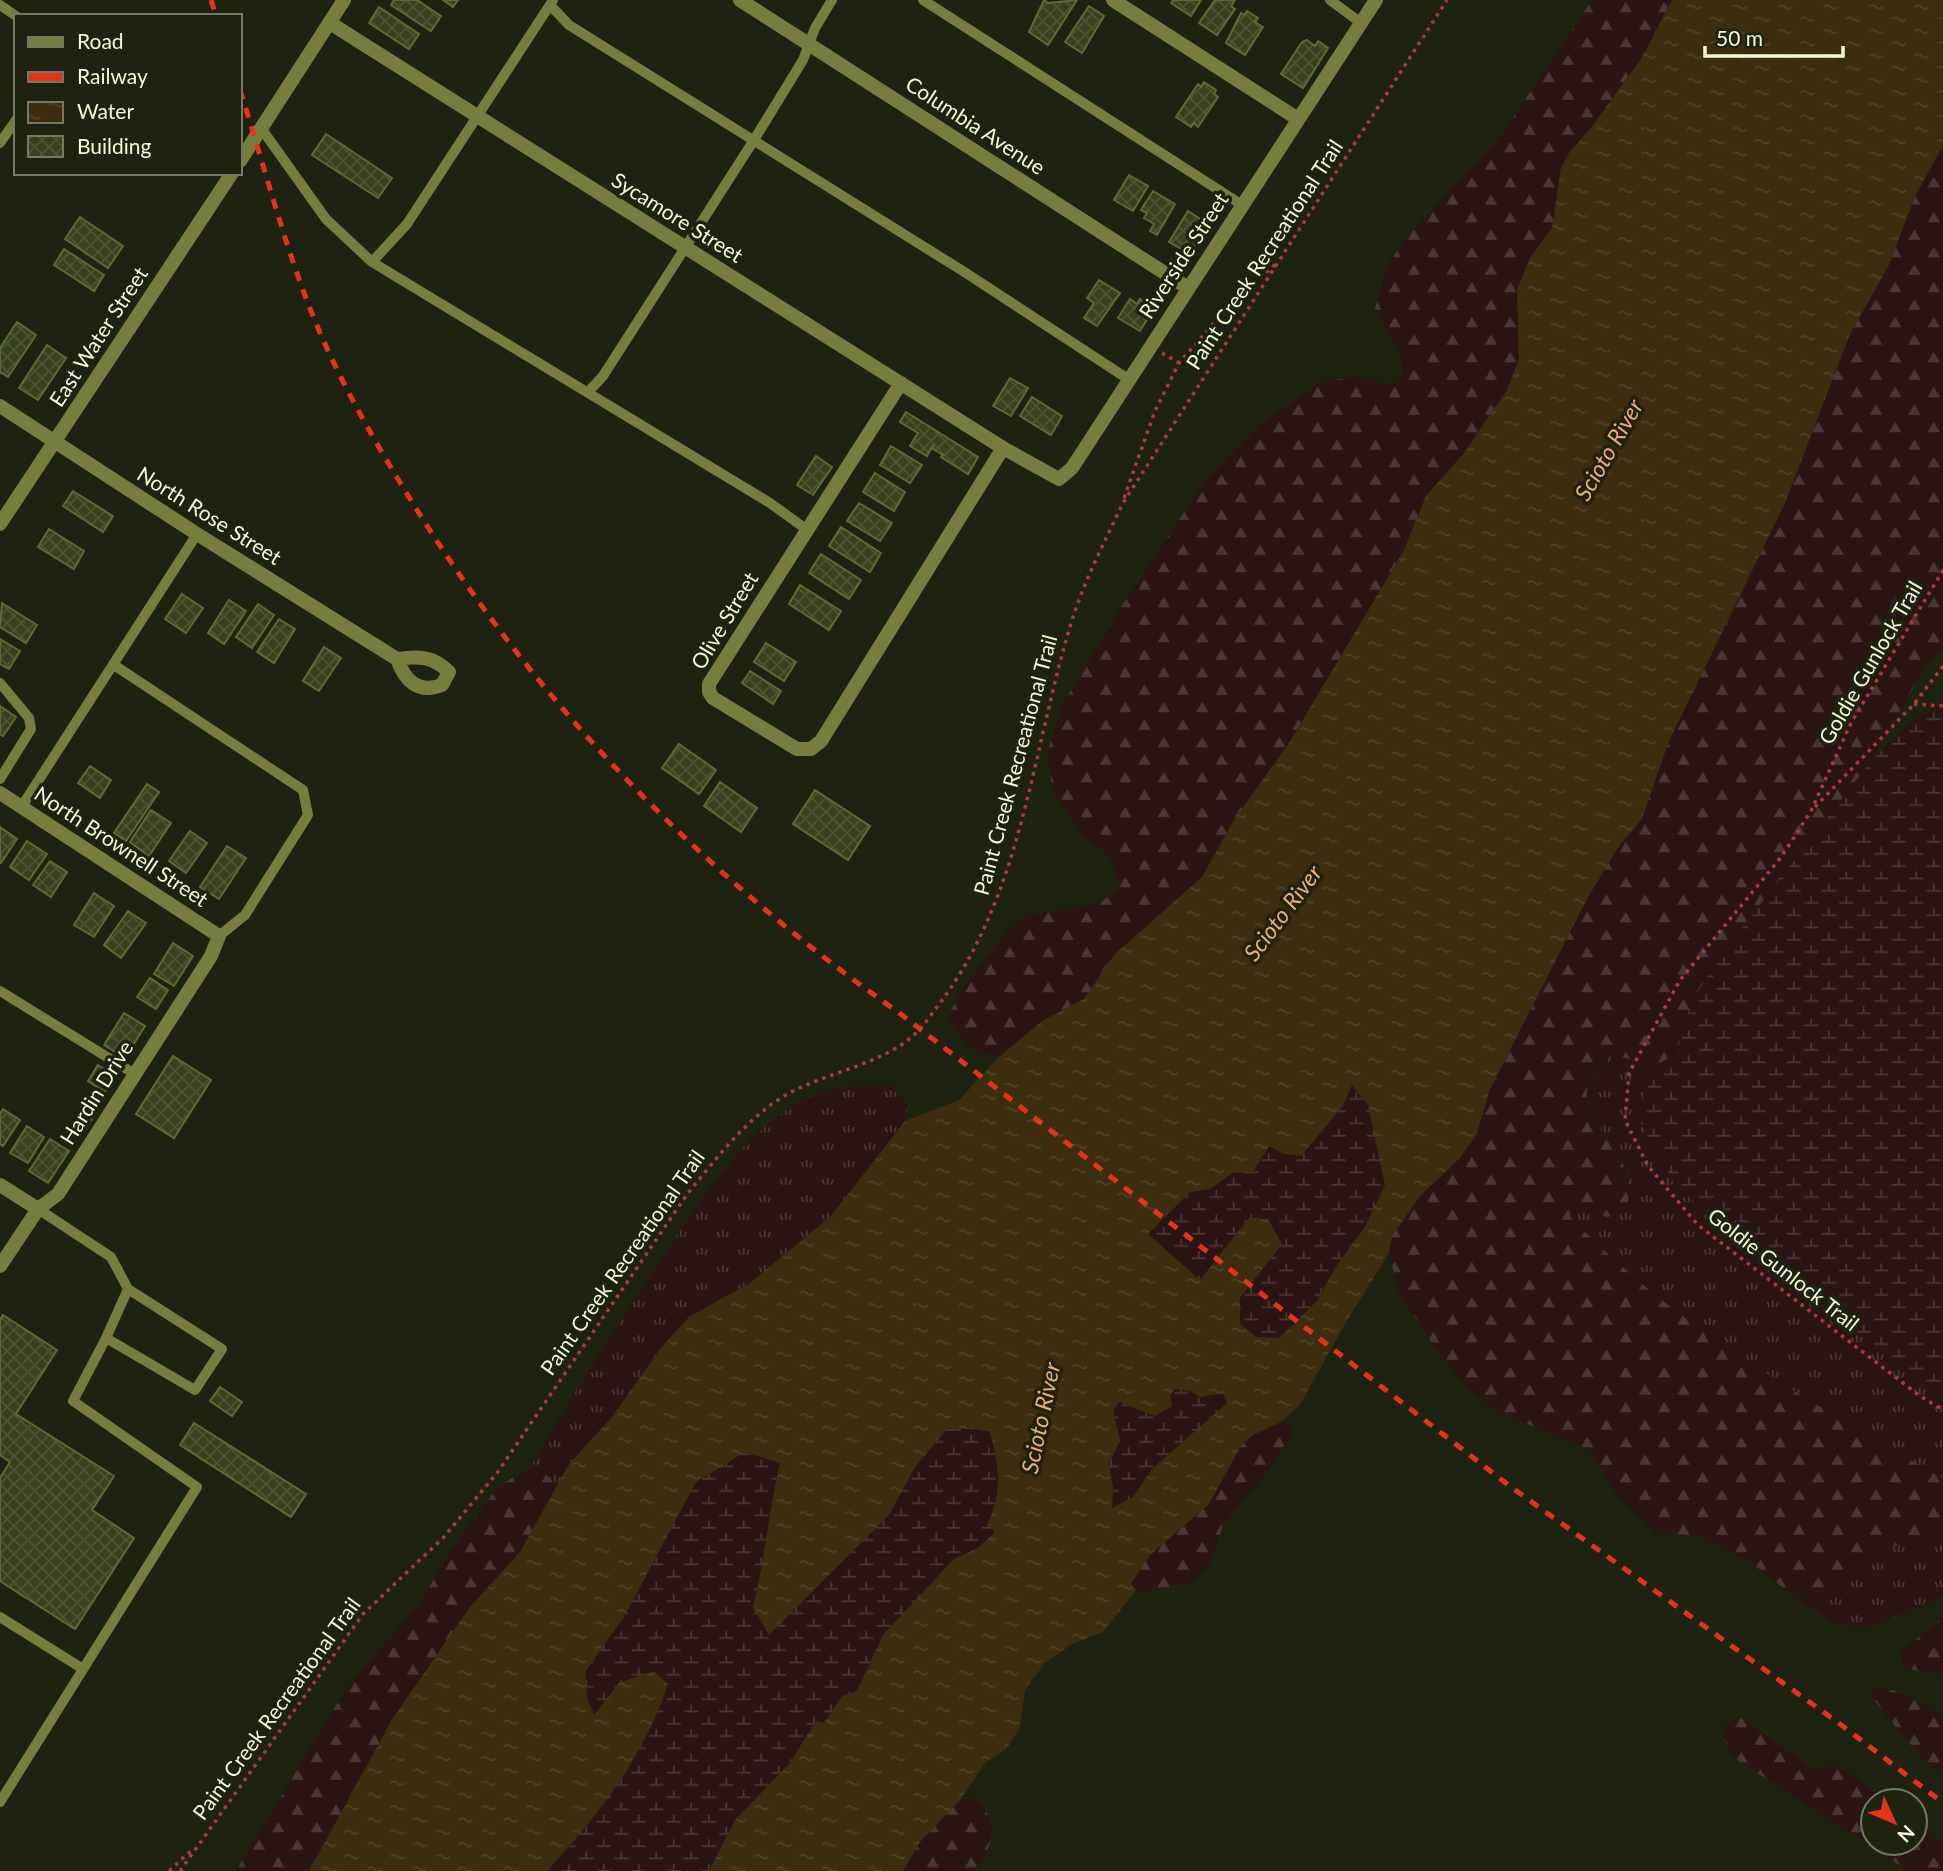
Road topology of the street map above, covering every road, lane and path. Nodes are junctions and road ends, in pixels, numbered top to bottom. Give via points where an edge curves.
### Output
1 (344, 0) edge
2 (740, 0) edge
3 (832, 0) edge
4 (923, 0) edge
5 (1114, 0) edge
6 (1330, 0) edge
7 (1376, 0) edge
8 (1447, 0) edge
9 (552, 2) edge
10 (330, 23) junction
11 (1361, 23) junction
12 (808, 44) junction
13 (478, 117) junction
14 (1298, 119) junction
15 (14, 123) edge
16 (261, 128) junction
17 (754, 140) junction
18 (0, 144) edge
19 (242, 158) edge
20 (231, 175) edge
21 (1242, 205) junction
22 (685, 249) junction
23 (1280, 260) junction
24 (372, 262) junction
25 (1188, 288) junction
26 (1128, 379) junction
27 (901, 383) junction
28 (588, 392) junction
29 (0, 406) edge
30 (55, 442) junction
31 (1003, 448) junction
32 (1123, 503) junction
33 (0, 524) edge
34 (806, 529) junction
35 (197, 534) junction
36 (1943, 570) edge
37 (397, 659) dead end
38 (114, 665) junction
39 (1943, 666) edge
40 (0, 682) edge
41 (1914, 704) junction
42 (1943, 706) edge
43 (0, 779) edge
44 (0, 793) edge
45 (22, 806) junction
46 (1811, 811) junction
47 (219, 936) junction
48 (0, 991) edge
49 (133, 1073) junction
50 (0, 1185) edge
51 (38, 1209) junction
52 (0, 1266) edge
53 (128, 1289) junction
54 (106, 1338) junction
55 (1943, 1410) edge
56 (0, 1617) edge
57 (83, 1669) junction
58 (0, 1802) edge
59 (197, 1845) junction
60 (169, 1871) edge
61 (180, 1871) edge

1 - 10 street
2 - 12 street, Columbia Avenue
3 - 12 lane
4 - 21 lane
5 - 14 street
6 - 11 lane
7 - 11 street, Riverside Street
8 - 23 path, Paint Creek Recreational Trail
9 - 13 lane
9 - 17 lane via 569,25
10 - 13 street, Sycamore Street
10 - 16 street
11 - 14 street, Riverside Street
12 - 17 lane
12 - 25 street, Columbia Avenue
13 - 22 street, Sycamore Street
13 - 24 lane via 407,224
14 - 21 street, Riverside Street
15 - 18 lane
16 - 19 street
16 - 24 lane via 326,219
17 - 22 lane
17 - 26 lane
20 - 30 street, East Water Street
21 - 25 street, Riverside Street
22 - 27 street, Sycamore Street
22 - 28 lane
23 - 32 path, Paint Creek Recreational Trail
23 - 32 path via 1235,299 1179,363 1155,411
24 - 28 lane
25 - 26 street, Riverside Street
26 - 31 street, Riverside Street via 1059,478
27 - 31 street, Sycamore Street
27 - 34 street, Olive Street
28 - 34 lane
29 - 30 street, North Rose Street
30 - 33 street, East Water Street
30 - 35 street, North Rose Street
31 - 34 street, Olive Street via 821,741 811,749 797,749 713,698 709,684
32 - 59 path, Paint Creek Recreational Trail via 1069,627 1008,873 973,955 914,1035 786,1095 762,1110 720,1154 688,1193 469,1510 363,1614
35 - 37 street, North Rose Street
35 - 38 lane
36 - 46 path, Goldie Gunlock Trail via 1851,723
38 - 45 lane
38 - 47 lane via 303,790 309,815 245,915
39 - 41 path, Goldie Gunlock Trail
40 - 43 lane via 29,718 31,729
41 - 42 path
41 - 46 path, Goldie Gunlock Trail
44 - 45 street, North Brownell Street
45 - 47 street, North Brownell Street
46 - 55 path, Goldie Gunlock Trail via 1782,856 1680,980 1629,1073 1625,1120 1648,1166 1698,1225
47 - 49 street, Hardin Drive via 211,956
48 - 49 lane
49 - 51 street, Hardin Drive via 58,1194
50 - 51 street
51 - 52 street, Hardin Drive
51 - 53 lane via 111,1257
53 - 54 lane
53 - 54 lane via 222,1349 195,1390
54 - 57 lane via 73,1401 197,1487
56 - 57 lane
57 - 58 lane
59 - 60 path
59 - 61 path, Paint Creek Recreational Trail

